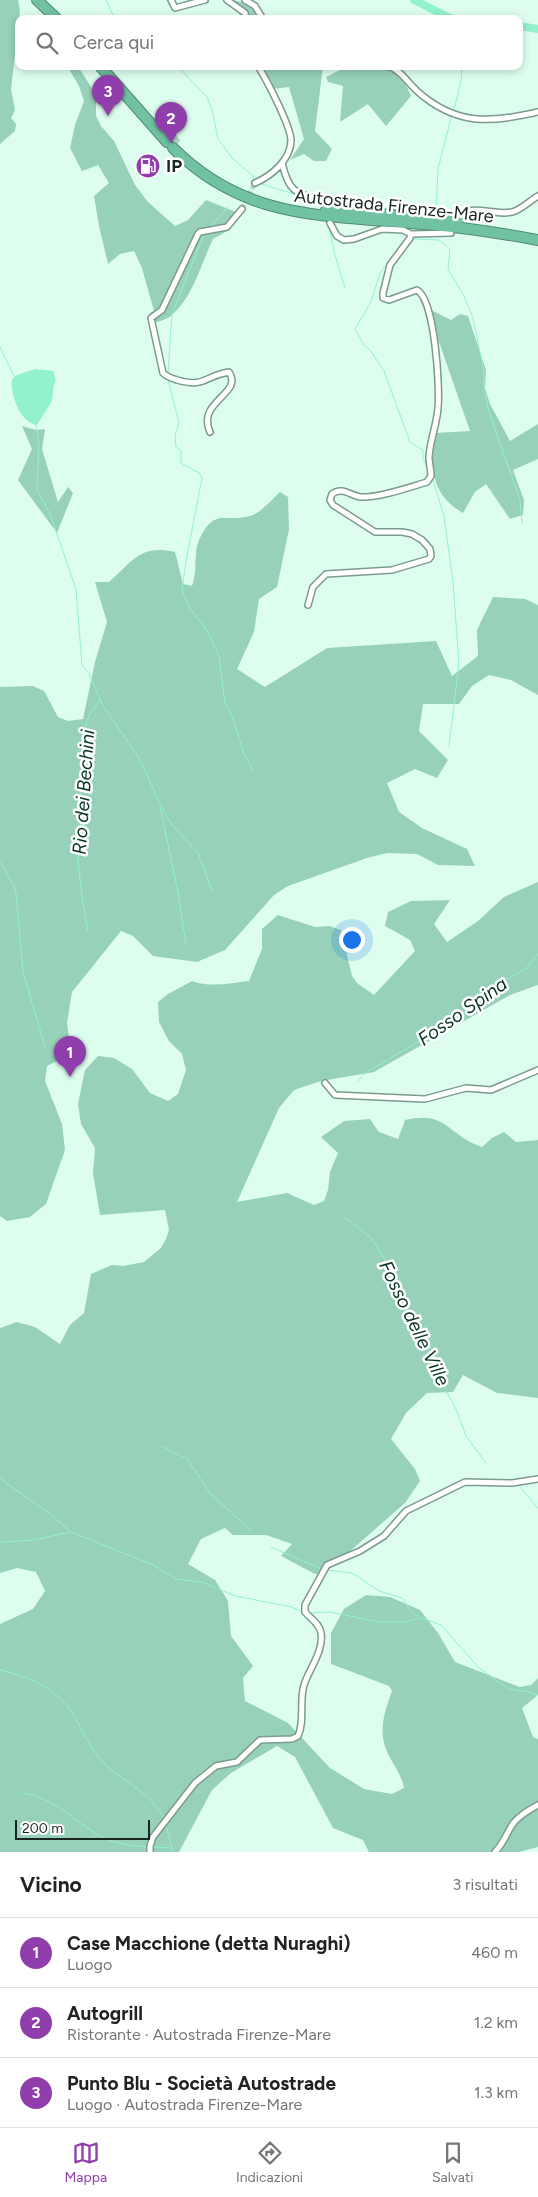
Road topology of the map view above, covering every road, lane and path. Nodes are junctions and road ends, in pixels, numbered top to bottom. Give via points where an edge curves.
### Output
1 (37, 0) edge
2 (46, 0) edge
3 (171, 0) edge
4 (205, 0) edge
5 (227, 0) edge
6 (245, 0) edge
7 (53, 15) edge
8 (62, 15) edge
9 (245, 15) edge
10 (261, 15) edge
11 (104, 70) edge
12 (111, 70) edge
13 (260, 70) edge
14 (398, 70) edge
15 (538, 112) edge
16 (172, 143) junction
17 (282, 163) junction
18 (255, 183) tunnel mouth
19 (538, 196) edge
20 (325, 204) dead end
21 (242, 209) tunnel mouth
22 (460, 215) dead end
23 (330, 223) dead end
24 (451, 233) dead end
25 (411, 234) junction
26 (538, 234) edge
27 (538, 240) edge
28 (210, 432) dead end
29 (308, 604) dead end
30 (538, 1070) edge
31 (325, 1083) dead end
32 (538, 1479) edge
33 (538, 1805) edge
34 (150, 1852) edge
35 (495, 1852) edge

1 - 7 highway
2 - 8 highway
3 - 4 street via 175,8
5 - 9 street
6 - 10 street via 255,6
11 - 16 highway, Autostrada Firenze-Mare
12 - 16 highway, Autostrada Firenze-Mare
13 - 17 street via 290,135 290,147
14 - 15 street via 430,102 456,116 487,121
16 - 26 highway, Autostrada Firenze-Mare via 234,185 284,204 460,220
16 - 27 highway, Autostrada Firenze-Mare via 195,168 225,187 289,211 462,228
17 - 18 street via 266,179
17 - 20 street via 294,190
19 - 22 street via 514,212 472,211
21 - 28 street via 227,227 198,234 162,310 150,318 163,373 167,377 200,384 220,373 231,375 228,390 208,412 206,424
23 - 25 street via 336,236 344,240 382,229 403,230
24 - 25 street
25 - 29 street via 390,265 383,298 389,300 413,290 420,291 428,308 437,358 438,403 429,458 431,476 422,483 370,496 335,491 330,500 375,532 412,534 426,545 431,556 392,570 326,574 313,587
30 - 31 street via 491,1090 466,1088 421,1100 335,1095
32 - 34 street via 460,1483 402,1514 390,1531 368,1547 327,1565 305,1605 305,1612 318,1624 321,1636 304,1686 298,1736 260,1740 237,1762 210,1770 187,1792 153,1837
33 - 35 street via 513,1823

